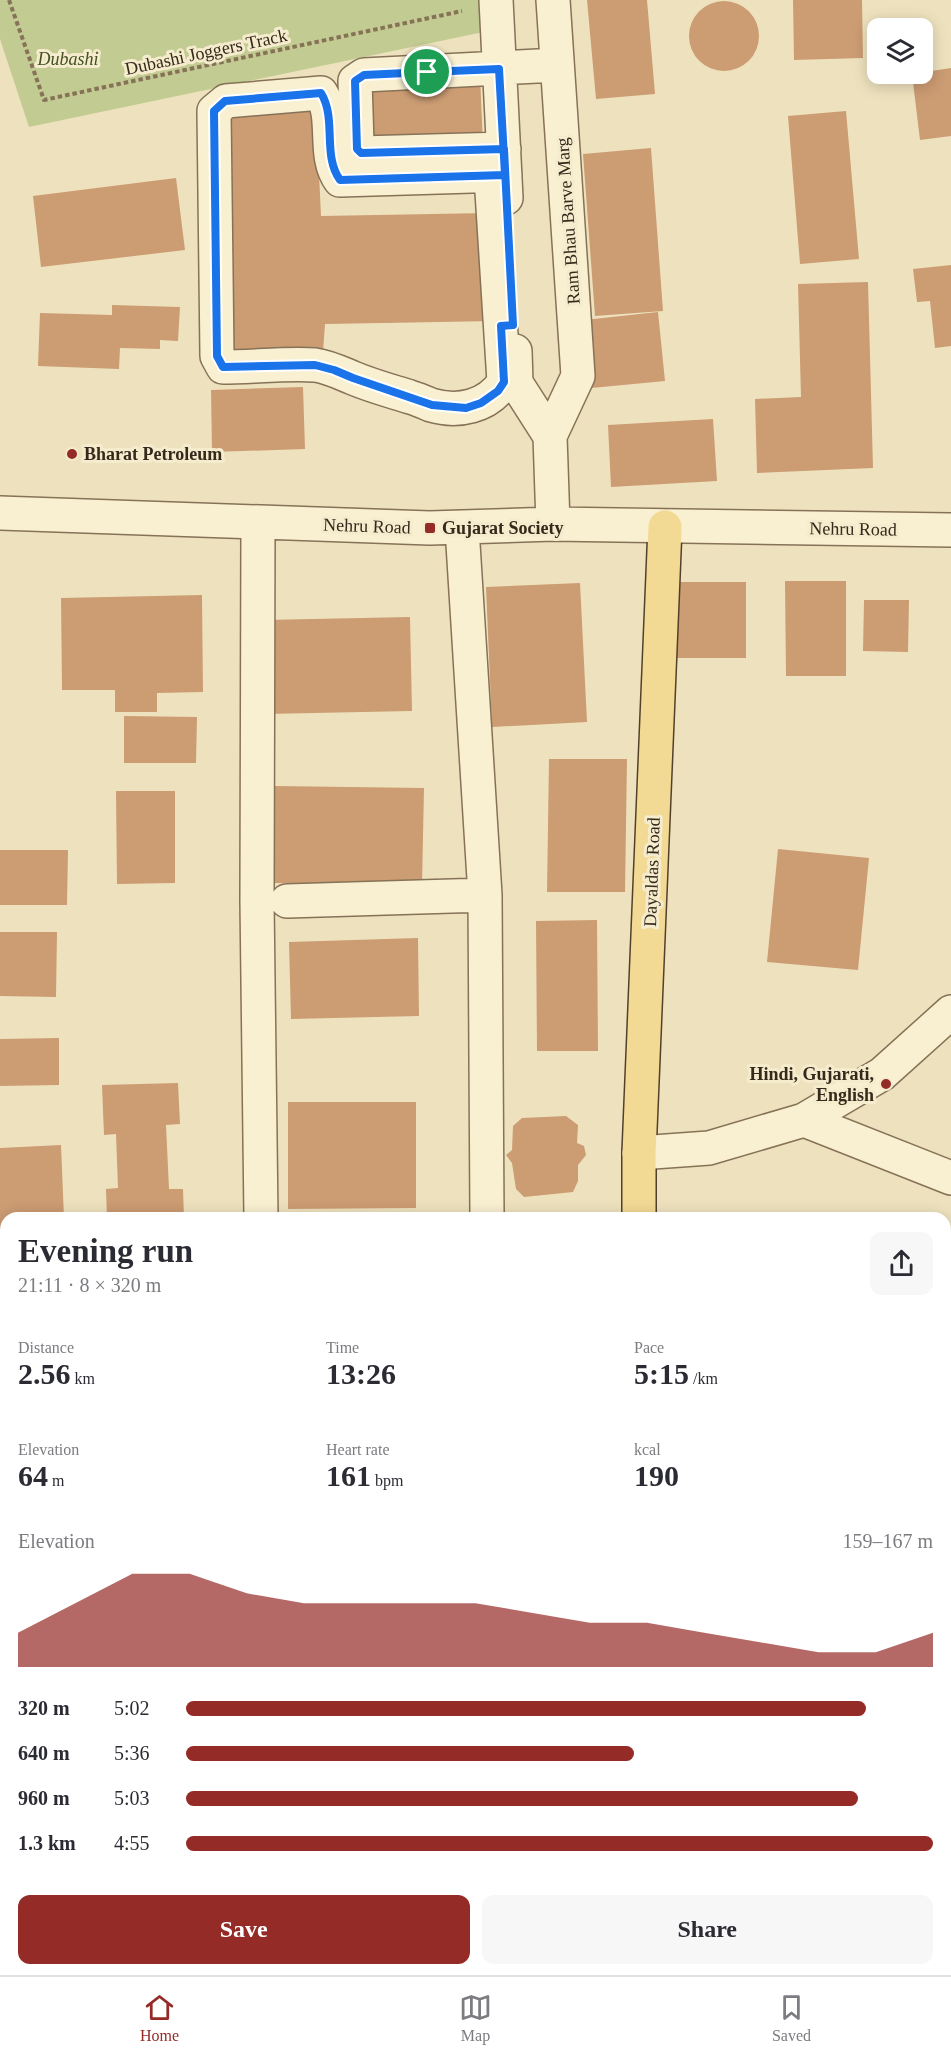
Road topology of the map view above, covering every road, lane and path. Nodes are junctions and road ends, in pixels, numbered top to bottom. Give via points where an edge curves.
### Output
1 (9, 0) edge
2 (553, 0) edge
3 (482, 5) edge
4 (557, 65) junction
5 (499, 69) junction
6 (500, 167) junction
7 (507, 325) junction
8 (550, 436) junction
9 (0, 513) edge
10 (258, 522) junction
11 (553, 524) junction
12 (665, 526) junction
13 (462, 528) junction
14 (951, 531) edge
15 (485, 895) junction
16 (287, 901) dead end
17 (951, 1012) edge
18 (804, 1120) junction
19 (639, 1153) junction
20 (951, 1178) edge
21 (261, 1212) edge
22 (487, 1212) edge
23 (639, 1212) edge

1 - 3 path, Dubashi Joggers Track via 44,99
2 - 4 street, Ram Bhau Barve Marg
3 - 5 street
4 - 5 street
4 - 8 street, Ram Bhau Barve Marg via 578,376
5 - 6 street
5 - 6 street via 364,75 355,81 357,149 361,153
6 - 7 street
6 - 7 street via 340,180 333,170 328,104 321,93 225,101 214,111 217,356 223,367 315,365 432,405 466,408 481,403 504,382
7 - 8 street via 516,383
8 - 11 street, Ram Bhau Barve Marg
9 - 10 street, Nehru Road
10 - 13 street, Nehru Road
10 - 21 street
11 - 12 street, Nehru Road
11 - 13 street, Nehru Road
12 - 14 street, Nehru Road
12 - 19 main road, Dayaldas Road
13 - 15 street
15 - 16 street
15 - 22 street
17 - 18 street via 882,1074
18 - 19 street via 709,1148
18 - 20 street
19 - 23 main road, Dayaldas Road

